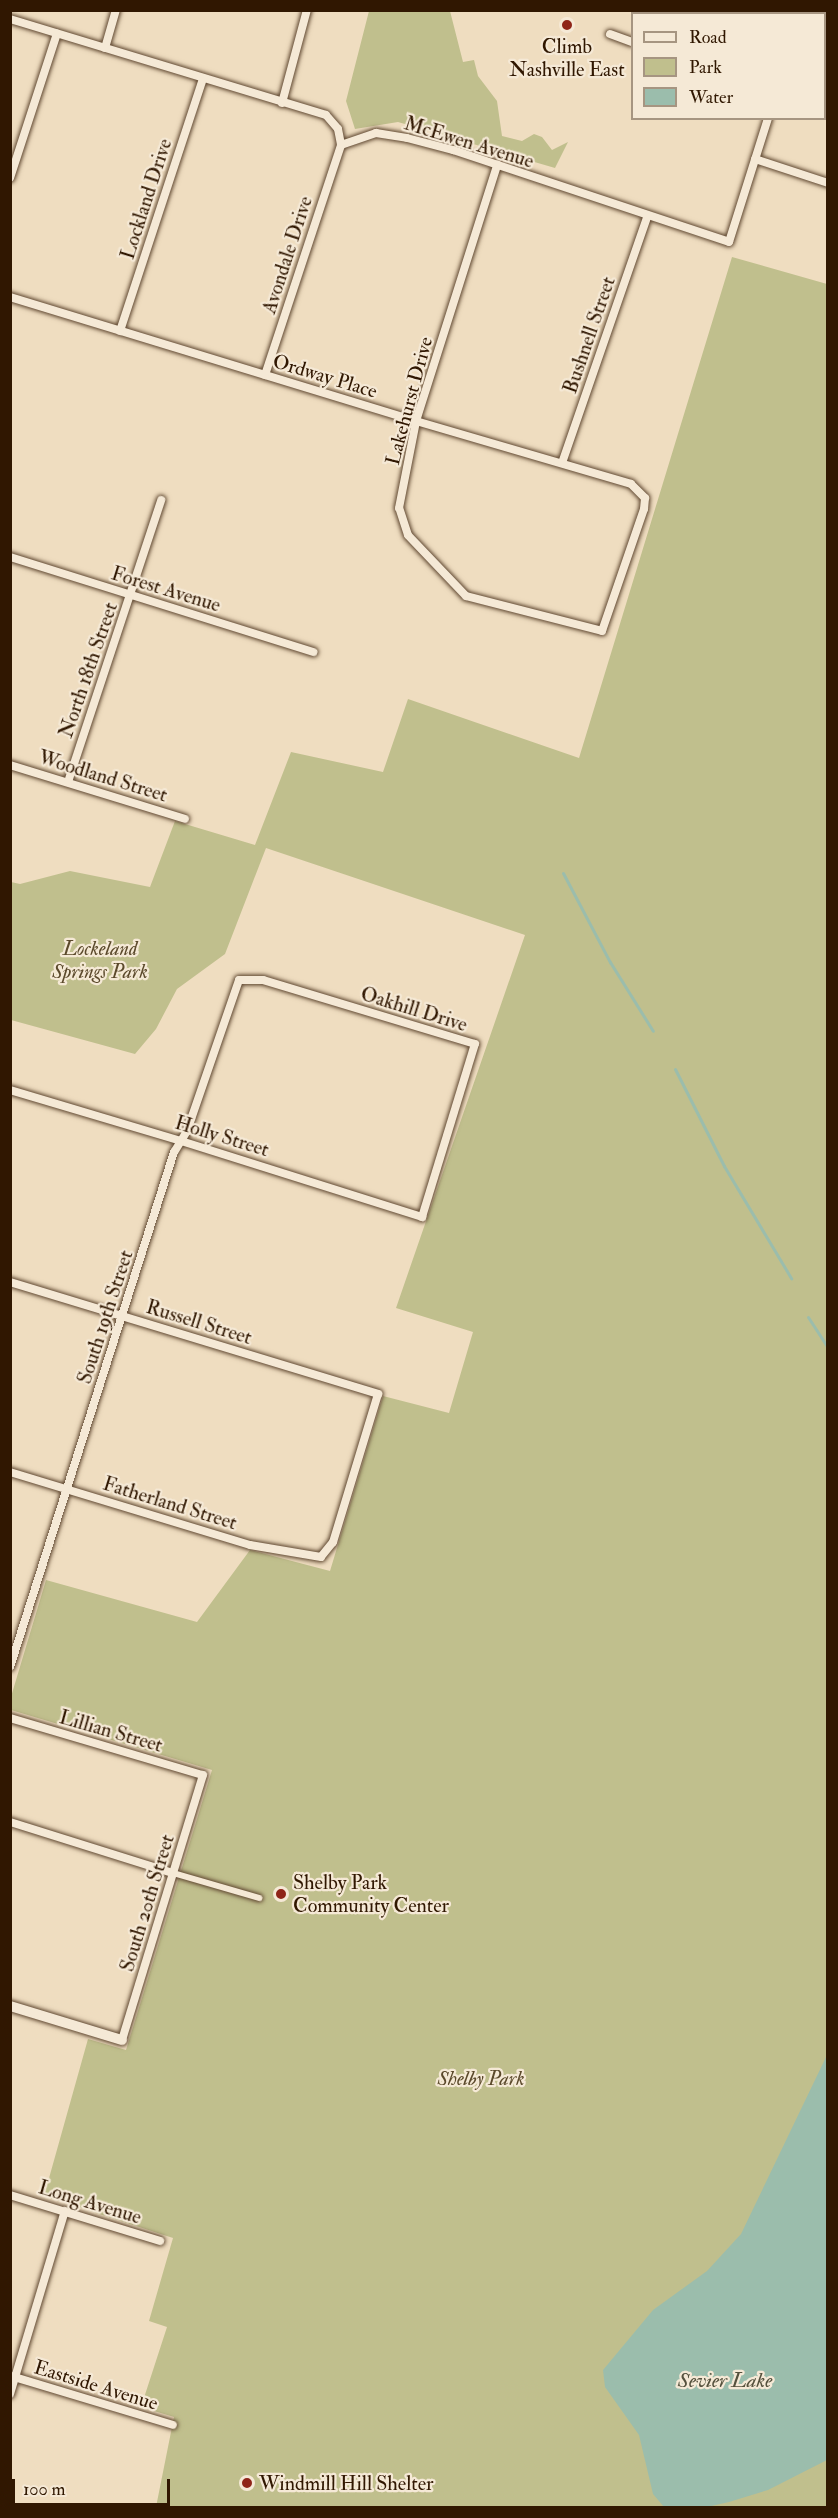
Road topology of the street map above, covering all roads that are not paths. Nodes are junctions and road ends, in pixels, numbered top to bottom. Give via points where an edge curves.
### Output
1 (116, 10) edge
2 (307, 10) edge
3 (10, 19) edge
4 (57, 33) junction
5 (610, 34) dead end
6 (631, 41) edge
7 (105, 48) junction
8 (203, 79) junction
9 (282, 103) junction
10 (767, 120) edge
11 (341, 145) junction
12 (755, 159) junction
13 (497, 165) junction
14 (10, 178) edge
15 (828, 183) edge
16 (646, 217) junction
17 (10, 297) edge
18 (120, 331) junction
19 (265, 375) junction
20 (416, 421) junction
21 (562, 463) junction
22 (631, 484) joint
23 (161, 500) dead end
24 (10, 557) edge
25 (130, 595) junction
26 (313, 652) dead end
27 (10, 765) edge
28 (68, 782) junction
29 (185, 819) dead end
30 (239, 980) joint
31 (10, 1089) edge
32 (181, 1141) junction
33 (422, 1217) joint
34 (10, 1282) edge
35 (122, 1316) junction
36 (10, 1472) edge
37 (67, 1489) junction
38 (321, 1557) joint
39 (14, 1641) edge
40 (10, 1667) edge
41 (10, 1718) edge
42 (203, 1775) joint
43 (10, 1822) edge
44 (173, 1873) junction
45 (259, 1898) dead end
46 (10, 2007) edge
47 (122, 2040) joint
48 (10, 2195) edge
49 (65, 2211) junction
50 (160, 2241) dead end
51 (13, 2376) edge
52 (10, 2394) edge
53 (173, 2425) dead end

1 - 7 street
2 - 9 street
3 - 4 street
4 - 7 street
4 - 14 street
5 - 6 street
7 - 8 street
8 - 9 street
8 - 18 street, Lockland Drive
9 - 11 street via 333,120
10 - 12 street
11 - 13 street, McEwen Avenue via 376,133 453,150
11 - 19 street, Avondale Drive
12 - 15 street
12 - 16 street, McEwen Avenue via 729,242
13 - 16 street, McEwen Avenue
13 - 20 street, Lakehurst Drive
16 - 21 street, Bushnell Street
17 - 18 street, Ordway Place
18 - 19 street, Ordway Place
19 - 20 street, Ordway Place
20 - 21 street, Ordway Place
20 - 22 street, Lakehurst Drive via 399,508 408,535 466,596 602,631 644,509 645,498
21 - 22 street, Ordway Place
23 - 25 street, North 18th Street
24 - 25 street, Forest Avenue
25 - 26 street, Forest Avenue
25 - 28 street, North 18th Street
27 - 28 street, Woodland Street
28 - 29 street, Woodland Street
30 - 32 street, South 19th Street
30 - 33 street, Oakhill Drive via 263,980 474,1044
31 - 32 street, Holly Street
32 - 33 street, Holly Street
32 - 35 street, South 19th Street via 174,1152
34 - 35 street, Russell Street
35 - 37 street, South 19th Street
35 - 38 street, Russell Street via 378,1394 333,1542
36 - 37 street, Fatherland Street
37 - 38 street, Fatherland Street via 250,1545
37 - 39 street, South 19th Street
39 - 40 street, South 19th Street
41 - 42 street, Lillian Street
42 - 44 street, South 20th Street
43 - 44 street
44 - 45 street
44 - 47 street, South 20th Street
46 - 47 street
48 - 49 street, Long Avenue
49 - 50 street, Long Avenue
49 - 51 street
51 - 52 street
51 - 53 street, Eastside Avenue

